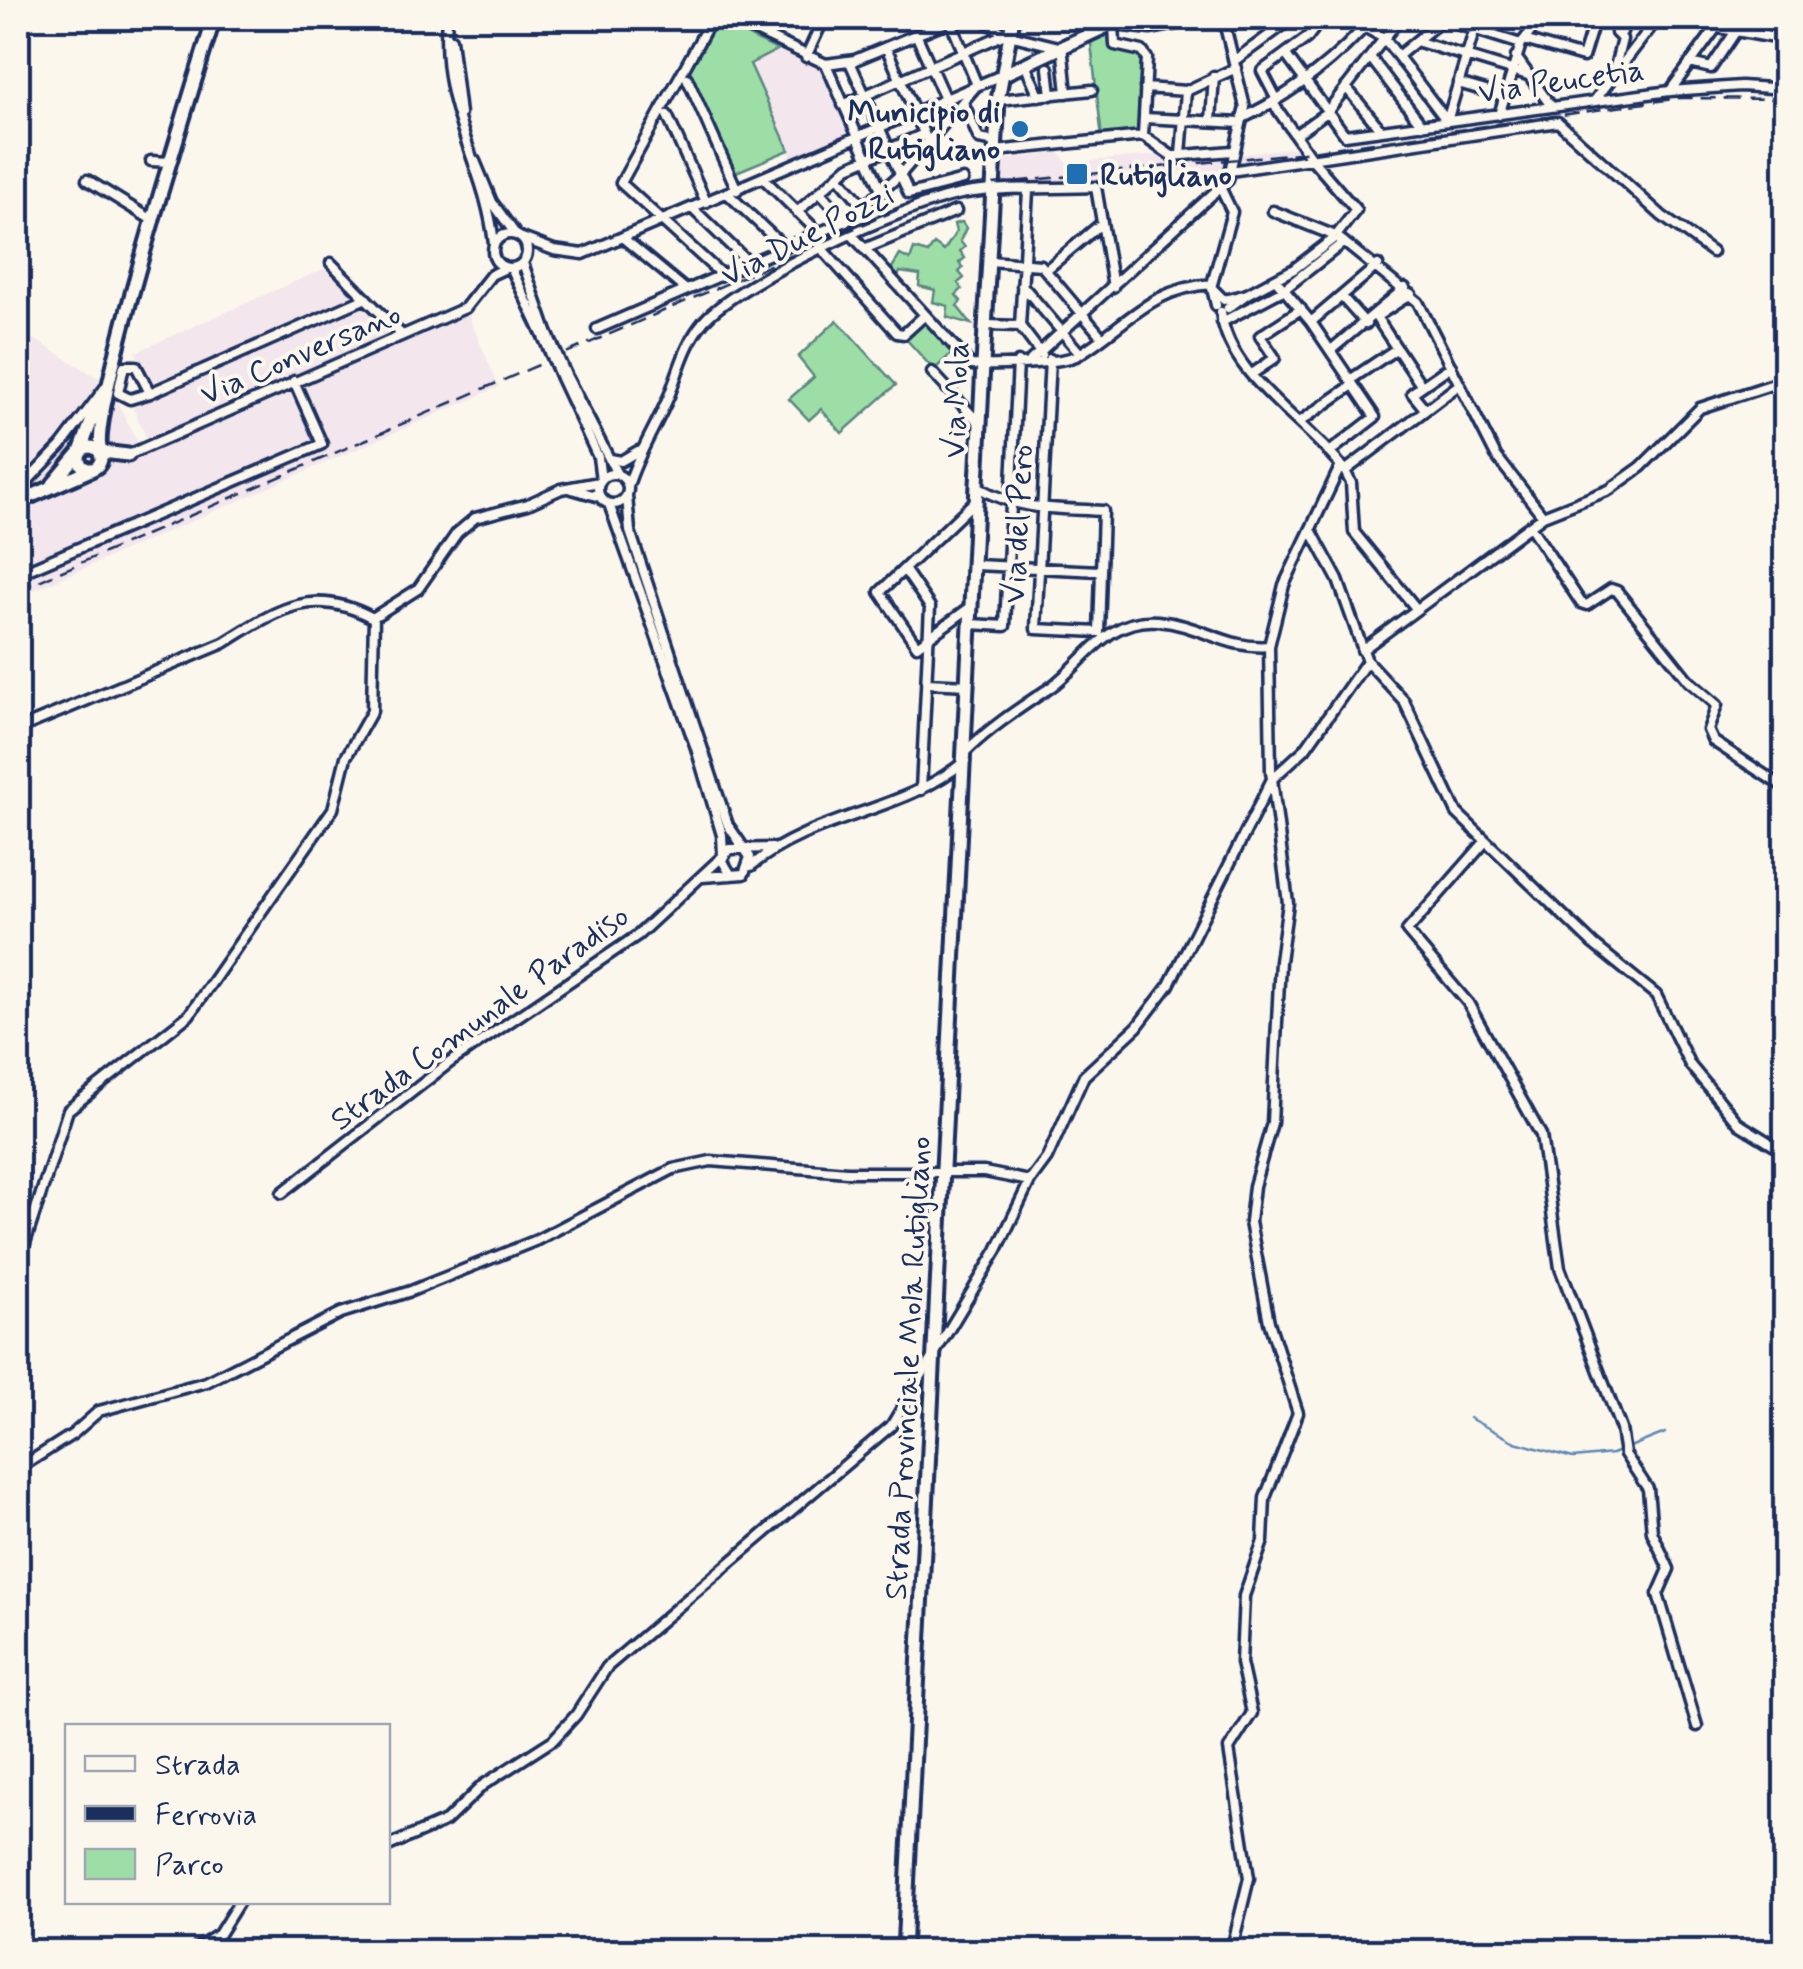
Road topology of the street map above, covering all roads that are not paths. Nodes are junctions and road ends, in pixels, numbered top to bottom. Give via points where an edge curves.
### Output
1 (214, 18) edge
2 (450, 18) edge
3 (712, 18) edge
4 (728, 18) edge
5 (824, 18) edge
6 (922, 18) edge
7 (1013, 18) edge
8 (1199, 18) edge
9 (1223, 18) edge
10 (1292, 18) edge
11 (1322, 18) edge
12 (1348, 18) edge
13 (1372, 18) edge
14 (1400, 18) edge
15 (1440, 18) edge
16 (1478, 18) edge
17 (1541, 18) edge
18 (1594, 18) edge
19 (1626, 18) edge
20 (1661, 18) edge
21 (1750, 18) edge
22 (950, 20) junction
23 (991, 20) edge
24 (1114, 23) junction
25 (1364, 27) junction
26 (1716, 28) junction
27 (1474, 29) junction
28 (1736, 31) junction
29 (920, 32) junction
30 (1747, 33) junction
31 (1008, 34) junction
32 (1384, 38) junction
33 (1786, 40) edge
34 (1416, 41) junction
35 (1522, 42) junction
36 (1060, 46) junction
37 (886, 47) junction
38 (964, 53) junction
39 (1286, 55) junction
40 (1370, 56) junction
41 (1398, 56) junction
42 (1466, 56) junction
43 (806, 57) junction
44 (1516, 58) junction
45 (850, 62) junction
46 (826, 64) junction
47 (1025, 64) junction
48 (1690, 64) junction
49 (1235, 65) junction
50 (931, 67) junction
51 (1048, 68) dead end
52 (1512, 70) junction
53 (1002, 75) junction
54 (1528, 75) junction
55 (1214, 76) junction
56 (1613, 77) junction
57 (688, 78) dead end
58 (900, 80) junction
59 (1303, 80) junction
60 (1458, 84) junction
61 (977, 85) junction
62 (1346, 87) junction
63 (1145, 88) junction
64 (1786, 89) edge
65 (1092, 90) dead end
66 (1670, 90) junction
67 (1186, 91) junction
68 (1066, 93) junction
69 (1051, 94) junction
70 (864, 96) junction
71 (1039, 96) junction
72 (1503, 96) junction
73 (944, 99) junction
74 (998, 100) junction
75 (1595, 100) junction
76 (962, 102) junction
77 (1275, 102) junction
78 (842, 105) junction
79 (1551, 106) junction
80 (914, 112) junction
81 (1327, 112) junction
82 (667, 115) dead end
83 (1498, 115) junction
84 (1144, 118) junction
85 (1183, 120) junction
86 (1243, 120) junction
87 (1211, 121) junction
88 (1448, 121) junction
89 (1422, 125) junction
90 (878, 128) junction
91 (1381, 130) junction
92 (1143, 136) junction
93 (1295, 136) junction
94 (857, 137) junction
95 (926, 138) junction
96 (996, 146) junction
97 (888, 150) junction
98 (1232, 151) junction
99 (1181, 155) junction
100 (1311, 158) junction
101 (866, 159) junction
102 (150, 160) dead end
103 (172, 162) junction
104 (1230, 171) junction
105 (900, 175) junction
106 (838, 176) junction
107 (763, 178) junction
108 (86, 180) dead end
109 (963, 180) dead end
110 (1221, 189) junction
111 (1028, 191) junction
112 (732, 192) junction
113 (820, 192) junction
114 (882, 192) junction
115 (968, 193) junction
116 (994, 193) junction
117 (706, 202) junction
118 (864, 207) junction
119 (692, 208) junction
120 (956, 210) dead end
121 (1273, 211) dead end
122 (797, 212) junction
123 (992, 212) junction
124 (154, 221) junction
125 (662, 221) junction
126 (846, 221) junction
127 (1102, 222) junction
128 (819, 233) junction
129 (519, 236) junction
130 (853, 236) junction
131 (1338, 237) junction
132 (623, 238) junction
133 (493, 247) junction
134 (784, 248) junction
135 (864, 249) junction
136 (554, 250) junction
137 (822, 250) junction
138 (1712, 252) dead end
139 (524, 261) junction
140 (989, 261) junction
141 (330, 263) dead end
142 (749, 263) junction
143 (1023, 263) junction
144 (1378, 265) junction
145 (508, 268) junction
146 (1046, 270) junction
147 (722, 274) junction
148 (1276, 280) junction
149 (1022, 285) junction
150 (483, 286) junction
151 (1212, 286) junction
152 (1113, 287) junction
153 (686, 290) junction
154 (1283, 290) junction
155 (1408, 291) junction
156 (1342, 297) junction
157 (366, 298) junction
158 (1300, 309) junction
159 (1222, 310) junction
160 (1082, 314) junction
161 (925, 315) junction
162 (1376, 317) junction
163 (1312, 322) junction
164 (1366, 324) junction
165 (986, 326) junction
166 (1020, 326) junction
167 (597, 329) dead end
168 (1062, 332) junction
169 (544, 333) junction
170 (402, 335) junction
171 (1101, 336) junction
172 (1396, 349) junction
173 (1331, 350) junction
174 (1080, 353) junction
175 (1045, 357) junction
176 (1018, 362) junction
177 (983, 364) junction
178 (1452, 366) junction
179 (932, 372) dead end
180 (1252, 374) junction
181 (563, 377) junction
182 (1786, 380) edge
183 (294, 381) junction
184 (1352, 382) junction
185 (108, 384) junction
186 (1460, 384) junction
187 (1422, 386) junction
188 (150, 393) junction
189 (1425, 409) junction
190 (1301, 421) junction
191 (981, 425) junction
192 (98, 450) junction
193 (1330, 451) junction
194 (80, 452) junction
195 (639, 452) junction
196 (128, 455) junction
197 (608, 459) junction
198 (1343, 468) junction
199 (93, 469) junction
200 (617, 474) junction
201 (600, 481) junction
202 (568, 488) junction
203 (18, 490) edge
204 (627, 491) junction
205 (41, 492) junction
206 (979, 493) junction
207 (600, 497) junction
208 (18, 502) edge
209 (609, 504) junction
210 (1011, 506) junction
211 (1042, 508) junction
212 (1543, 516) junction
213 (1530, 526) junction
214 (1311, 530) junction
215 (975, 565) junction
216 (1007, 567) junction
217 (904, 568) junction
218 (1040, 569) junction
219 (1100, 570) junction
220 (18, 574) edge
221 (972, 606) junction
222 (1415, 607) junction
223 (373, 618) junction
224 (972, 624) junction
225 (930, 637) junction
226 (1269, 646) junction
227 (1362, 650) junction
228 (1367, 661) junction
229 (927, 682) junction
230 (968, 684) junction
231 (18, 729) edge
232 (965, 757) junction
233 (1272, 779) junction
234 (963, 787) joint
235 (1786, 789) edge
236 (921, 790) junction
237 (1484, 843) junction
238 (772, 848) junction
239 (744, 850) junction
240 (723, 856) junction
241 (750, 867) junction
242 (730, 875) junction
243 (702, 877) junction
244 (1786, 1153) edge
245 (944, 1172) junction
246 (1030, 1181) junction
247 (282, 1194) dead end
248 (18, 1265) edge
249 (935, 1360) junction
250 (18, 1469) edge
251 (1697, 1726) dead end
252 (390, 1845) edge
253 (238, 1904) edge
254 (191, 1952) edge
255 (904, 1952) edge
256 (1232, 1952) edge

1 - 103 main road
2 - 129 street via 463,126 492,202
2 - 133 street via 452,103 488,209
3 - 125 street via 621,183
4 - 43 street
5 - 43 street
6 - 29 street
7 - 31 main road, Via Mola
8 - 24 main road via 1151,28
9 - 49 street
10 - 49 street
11 - 39 street
12 - 25 street
13 - 25 street
14 - 32 street
15 - 27 street
15 - 34 street
16 - 27 street
17 - 35 street
18 - 35 street via 1583,57
19 - 56 street
20 - 26 street
20 - 56 street
21 - 30 street
22 - 23 street
22 - 29 street
22 - 38 street
23 - 31 street
24 - 36 main road
24 - 63 street via 1115,46 1146,54
25 - 32 street
25 - 59 street
26 - 28 street
26 - 48 street
27 - 35 street
27 - 42 street
28 - 30 street
28 - 48 street via 1711,68
29 - 37 street
29 - 50 street
30 - 33 street
31 - 36 street
31 - 38 street
31 - 53 main road, Via Mola
32 - 40 street
32 - 41 street
34 - 41 street
34 - 42 street
35 - 44 street
36 - 47 main road
36 - 68 street
37 - 45 street
37 - 58 street
38 - 50 street
38 - 61 street
39 - 59 street
39 - 77 street via 1262,71
40 - 62 street
40 - 89 street
41 - 88 street
42 - 52 street
42 - 60 street
43 - 46 street
44 - 52 street
44 - 54 street
45 - 46 street
45 - 70 street
46 - 78 street
47 - 53 main road
47 - 71 street
48 - 66 street
49 - 55 street
49 - 86 street
50 - 58 street
50 - 73 street
51 - 69 street
52 - 54 street
52 - 72 street
53 - 61 street
53 - 74 main road, Via Mola
54 - 79 street
55 - 67 street
55 - 87 street
56 - 75 street
57 - 112 street
58 - 70 street
58 - 80 street
59 - 77 street
59 - 81 street
60 - 72 street
60 - 88 street
61 - 73 street
61 - 76 street
62 - 81 street
62 - 91 street
63 - 67 street
63 - 84 street
64 - 66 street, Via Peucetia
65 - 68 street
66 - 75 street, Via Peucetia
67 - 85 street
68 - 69 street
69 - 71 street
70 - 78 street
70 - 90 street
71 - 74 street
72 - 83 street
73 - 80 street
74 - 96 main road, Via Mola
75 - 79 street, Via Peucetia
76 - 95 street
76 - 96 street via 979,140
77 - 86 street
77 - 93 street
78 - 94 street
79 - 83 street, Via Peucetia
80 - 90 street
80 - 95 street
81 - 91 street, Via Peucetia via 1345,135
81 - 93 street
82 - 117 street
83 - 88 street, Via Peucetia
84 - 85 street
84 - 92 street
85 - 87 street
85 - 99 street
86 - 87 street
86 - 98 street
88 - 89 street, Via Peucetia
89 - 91 street, Via Peucetia
90 - 94 street
90 - 97 street
92 - 96 street
92 - 99 street
93 - 100 street
94 - 101 street
94 - 107 street
95 - 97 street
95 - 105 street
96 - 116 main road, Via Mola
97 - 101 street
97 - 105 street
98 - 99 street
98 - 104 street
100 - 104 street
100 - 131 street via 1356,210
100 - 138 street via 1558,122
101 - 106 street
101 - 114 street
102 - 103 street
103 - 124 main road
104 - 110 street
105 - 109 street via 909,194
105 - 114 street
106 - 113 street
106 - 118 street
107 - 112 street
107 - 122 street
108 - 124 street
110 - 151 street via 1233,205
110 - 152 street
111 - 116 street, Via Due Pozzi
111 - 127 street, Via Due Pozzi via 1096,187
111 - 143 street
112 - 117 street
112 - 134 street
113 - 122 street
113 - 126 street
114 - 118 street
115 - 116 street, Via Due Pozzi
115 - 123 street
115 - 130 street, Via Due Pozzi
116 - 123 main road, Via Mola
117 - 119 street
118 - 126 street
119 - 125 street
119 - 142 street
120 - 135 street
121 - 131 street
122 - 128 street
123 - 140 main road, Via Mola
124 - 185 main road
125 - 132 street
125 - 147 street
126 - 128 street
127 - 146 street
127 - 152 street
128 - 134 street
129 - 133 street via 503,235
129 - 136 street
129 - 139 street via 527,248
130 - 135 street
130 - 137 street, Via Due Pozzi
131 - 144 street
131 - 148 street
131 - 154 street
132 - 136 street via 583,254
132 - 153 street
133 - 145 street via 495,259
133 - 150 street
134 - 142 street
135 - 161 street
136 - 139 street
137 - 161 street via 898,333
137 - 195 street, Via Due Pozzi via 762,278 704,320
139 - 145 street
139 - 169 street
140 - 143 street
140 - 165 main road, Via Mola
141 - 157 street
142 - 147 street
143 - 146 street
143 - 149 street
144 - 155 street
144 - 156 street
145 - 150 street, Via Conversano
145 - 169 street
146 - 160 street
147 - 153 street
148 - 154 street
148 - 159 street
149 - 166 street
149 - 168 street
150 - 170 street, Via Conversano via 466,308
151 - 159 street
151 - 171 street via 1184,287 1132,311
152 - 160 street
153 - 167 street
154 - 158 street
154 - 159 street
155 - 162 street
155 - 178 street via 1436,328
156 - 163 street
156 - 164 street
157 - 170 street
157 - 188 street
158 - 163 street
158 - 180 street via 1260,336 1275,358
159 - 180 street via 1227,342
160 - 168 street
160 - 171 street
161 - 177 street via 971,365
162 - 164 street
162 - 172 street
163 - 173 street
164 - 173 street
165 - 166 street
165 - 177 main road, Via Mola
166 - 175 street
168 - 174 street
168 - 175 street
169 - 181 street, bridge
170 - 183 street, Via Conversano
171 - 174 street
172 - 184 street
172 - 187 street
173 - 184 street
174 - 175 street
175 - 176 street
175 - 211 street, Via del Pero
176 - 177 street
176 - 210 street
177 - 191 main road, Via Mola
178 - 186 street
178 - 187 street
179 - 191 street
180 - 190 street
181 - 197 street
181 - 201 street via 598,456
182 - 212 street via 1704,405 1609,490
183 - 196 street, Via Conversano
183 - 220 street via 322,444
184 - 190 street
184 - 193 street via 1375,417
185 - 192 main road
185 - 194 main road
185 - 203 street
186 - 189 street
186 - 212 street via 1500,462
187 - 189 street via 1412,393
188 - 188 street via 120,397 124,366 136,366
189 - 198 street
190 - 193 street
191 - 206 main road, Via Mola
192 - 194 main road via 88,446
192 - 196 main road
192 - 199 main road via 102,458
193 - 198 street
194 - 199 main road via 80,464
194 - 205 main road
195 - 197 street
195 - 200 street, Via Due Pozzi
195 - 204 street, Via Due Pozzi
196 - 199 main road
197 - 200 street
198 - 214 street
198 - 222 street via 1351,484 1354,532
199 - 205 main road
200 - 201 street
200 - 204 street
201 - 202 street
201 - 207 street
202 - 207 street
202 - 223 street via 475,518 457,532 418,589
204 - 209 street via 620,503
204 - 239 street via 630,531 658,618 728,825
205 - 208 main road
206 - 210 street
206 - 215 main road, Via Mola
206 - 217 street
207 - 209 street
209 - 240 street via 696,748
210 - 211 street
210 - 216 street
211 - 218 street, Via del Pero
211 - 219 street via 1102,511
212 - 213 street
213 - 222 street
213 - 235 street via 1581,603 1616,591 1717,706 1708,730 1712,741
214 - 226 street via 1280,593
214 - 227 street via 1338,580
215 - 216 street
215 - 221 main road, Via Mola
216 - 218 street
216 - 224 street via 1005,626
217 - 225 street via 930,607
217 - 225 street via 880,592 918,646
218 - 219 street
218 - 219 street, Via del Pero via 1036,629 1099,632
221 - 224 main road, Via Mola
221 - 225 street
222 - 227 street
223 - 231 street via 332,601 308,601
223 - 248 street via 372,711 346,758 333,809 189,1014 68,1110
224 - 230 main road, Via Mola
225 - 229 street
226 - 232 street via 1244,648 1206,630 1156,621 1115,630 1053,685 1004,716
226 - 233 street
227 - 228 street
228 - 233 street via 1305,749
228 - 237 street via 1401,696 1450,803
229 - 230 street
229 - 236 street
230 - 232 main road, Via Mola
232 - 234 main road, Via Mola
232 - 236 street
233 - 246 street via 1176,974 1136,1028 1084,1076 1048,1158
233 - 256 street via 1288,903 1272,1123 1250,1222 1268,1322 1298,1413 1265,1498 1264,1541 1244,1596 1241,1664 1252,1709 1230,1748 1249,1885
234 - 245 main road, Strada Provinciale Mola Rutigliano
236 - 238 street
237 - 244 street via 1656,995 1690,1065 1739,1124
237 - 251 street via 1407,931 1462,994 1542,1135 1560,1268 1625,1454 1648,1488 1652,1532 1669,1569 1658,1594
238 - 239 street
238 - 241 street
239 - 240 street
239 - 241 street
240 - 242 street
240 - 243 street, Strada Comunale Paradiso
241 - 242 street
242 - 243 street
243 - 247 street, Strada Comunale Paradiso via 638,935 464,1052
245 - 246 street
245 - 249 main road, Strada Provinciale Mola Rutigliano
245 - 250 street via 711,1161 673,1168 537,1240 341,1314 206,1382 98,1410
246 - 249 street
249 - 252 street via 883,1434 607,1667 553,1740 484,1785 446,1821
249 - 255 main road, Strada Provinciale Mola Rutigliano
253 - 254 street via 219,1934

